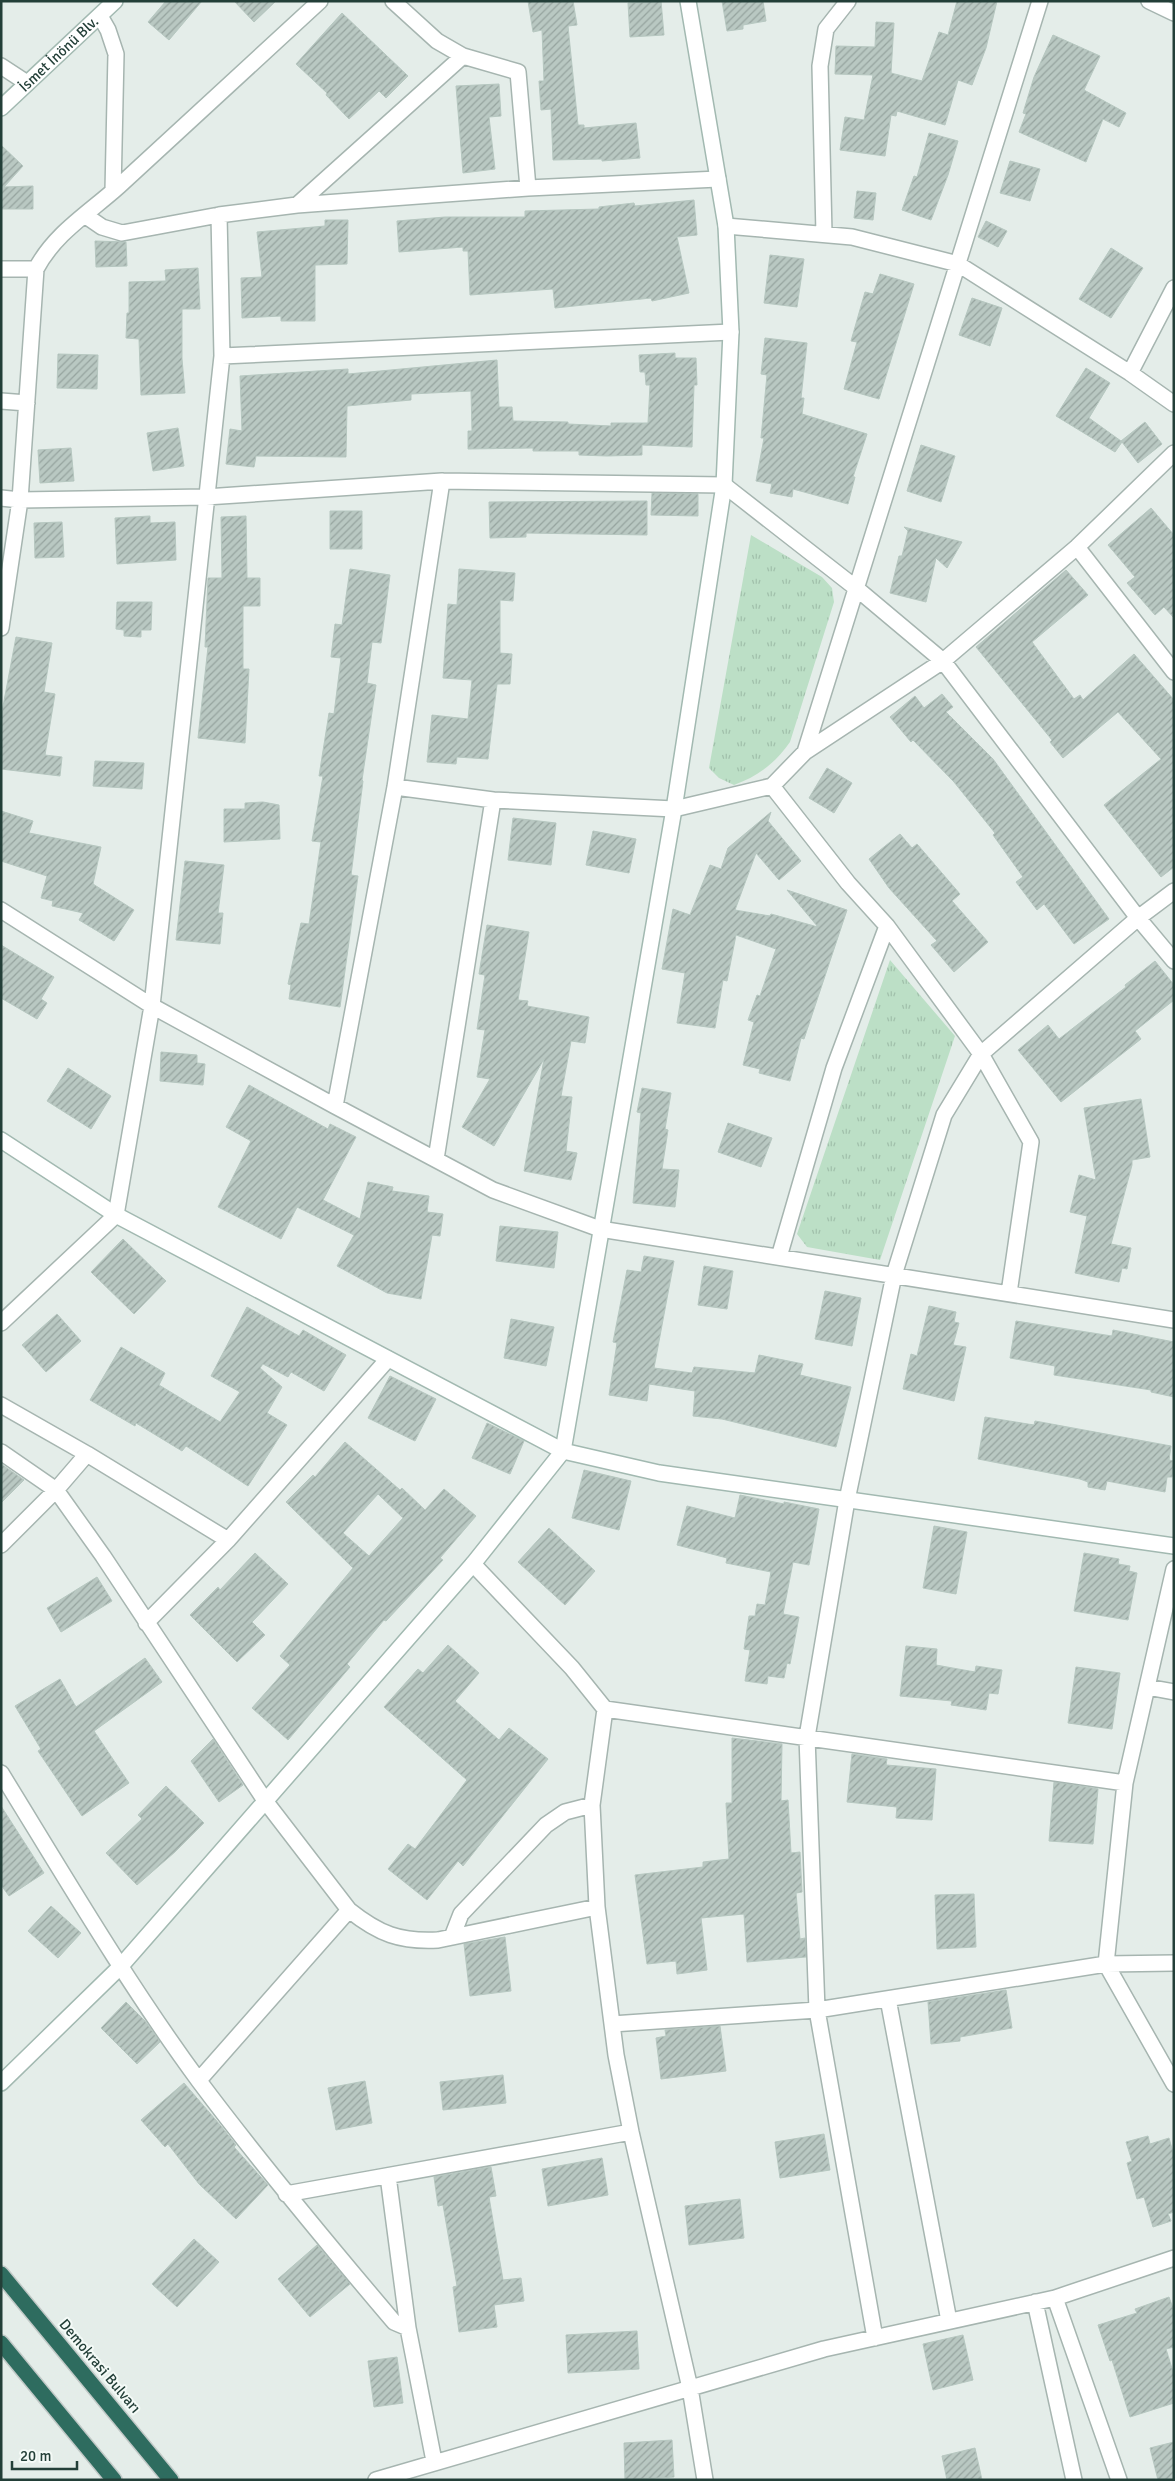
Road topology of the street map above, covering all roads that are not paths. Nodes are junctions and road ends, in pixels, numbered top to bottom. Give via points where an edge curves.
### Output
1 (115, 1) edge
2 (320, 1) edge
3 (393, 1) edge
4 (688, 1) edge
5 (848, 1) edge
6 (1040, 1) edge
7 (1149, 1) edge
8 (1174, 13) edge
9 (100, 16) junction
10 (463, 56) junction
11 (1, 66) edge
12 (27, 83) junction
13 (1, 108) edge
14 (718, 179) junction
15 (528, 188) junction
16 (113, 191) junction
17 (298, 205) junction
18 (219, 214) junction
19 (86, 216) junction
20 (726, 226) junction
21 (824, 234) junction
22 (958, 264) junction
23 (1, 269) edge
24 (36, 269) junction
25 (1174, 288) edge
26 (730, 332) junction
27 (222, 356) junction
28 (1130, 373) junction
29 (1, 400) edge
30 (27, 404) junction
31 (1174, 404) edge
32 (1174, 453) edge
33 (442, 481) junction
34 (724, 485) junction
35 (206, 497) junction
36 (1, 498) edge
37 (20, 500) junction
38 (1077, 546) junction
39 (856, 588) junction
40 (1, 628) edge
41 (943, 661) junction
42 (1174, 672) edge
43 (804, 752) junction
44 (772, 786) junction
45 (395, 787) junction
46 (493, 800) junction
47 (674, 809) junction
48 (1174, 891) edge
49 (1, 910) edge
50 (1138, 918) junction
51 (888, 926) junction
52 (1174, 961) edge
53 (152, 1006) junction
54 (982, 1054) junction
55 (335, 1106) junction
56 (1, 1140) edge
57 (436, 1159) junction
58 (116, 1216) junction
59 (600, 1229) junction
60 (779, 1257) junction
61 (894, 1275) junction
62 (1009, 1293) junction
63 (1174, 1320) edge
64 (1, 1323) edge
65 (388, 1359) junction
66 (1, 1405) edge
67 (563, 1451) junction
68 (1, 1452) edge
69 (87, 1454) junction
70 (56, 1490) junction
71 (847, 1500) junction
72 (228, 1540) junction
73 (1, 1545) edge
74 (1174, 1546) edge
75 (473, 1564) junction
76 (1174, 1569) edge
77 (146, 1623) junction
78 (1147, 1687) junction
79 (1174, 1692) edge
80 (604, 1709) junction
81 (807, 1737) junction
82 (1, 1773) edge
83 (1125, 1783) junction
84 (266, 1802) junction
85 (592, 1805) junction
86 (597, 1907) junction
87 (349, 1910) junction
88 (452, 1937) junction
89 (1174, 1963) edge
90 (1106, 1964) junction
91 (120, 1967) junction
92 (888, 1999) junction
93 (817, 2010) junction
94 (612, 2024) junction
95 (199, 2080) junction
96 (1, 2082) edge
97 (1174, 2084) edge
98 (631, 2132) junction
99 (388, 2176) junction
100 (286, 2194) junction
101 (1174, 2258) edge
102 (1, 2274) edge
103 (1056, 2298) junction
104 (1035, 2302) junction
105 (949, 2321) junction
106 (408, 2328) junction
107 (875, 2338) junction
108 (1, 2344) edge
109 (690, 2388) junction
110 (434, 2461) junction
111 (109, 2478) edge
112 (171, 2480) edge
113 (376, 2480) edge
114 (705, 2480) edge
115 (1074, 2480) edge
116 (1120, 2480) edge

1 - 9 street, İsmet İnönü Blv.
2 - 16 street
3 - 10 street via 437,41
4 - 14 street
5 - 21 street via 826,28 820,66
6 - 22 street
7 - 8 street
9 - 12 street, İsmet İnönü Blv.
9 - 16 street via 116,54
10 - 15 street via 518,72
10 - 17 street
11 - 12 street
12 - 13 street, İsmet İnönü Blv.
14 - 15 street
14 - 20 street
15 - 17 street
16 - 19 street
17 - 18 street
18 - 19 street via 122,233 102,228
18 - 27 street
19 - 24 street via 55,239
20 - 21 street
20 - 26 street
21 - 22 street via 852,236
22 - 28 street
22 - 39 street
23 - 24 street
24 - 30 street
25 - 28 street
26 - 27 street
26 - 34 street
27 - 35 street
28 - 31 street
29 - 30 street
30 - 37 street
32 - 38 street
33 - 34 street
33 - 35 street
33 - 45 street
34 - 39 street
34 - 47 street
35 - 37 street
35 - 53 street
36 - 37 street
37 - 40 street
38 - 41 street
38 - 42 street
39 - 41 street
39 - 43 street
41 - 43 street
41 - 50 street
43 - 44 street
44 - 47 street
44 - 51 street via 848,883
45 - 46 street
45 - 55 street
46 - 47 street
46 - 57 street
47 - 59 street
48 - 50 street
49 - 53 street
50 - 52 street
50 - 54 street
51 - 54 street
51 - 60 street via 834,1068
53 - 55 street
53 - 58 street
54 - 61 street via 944,1115
54 - 62 street via 1031,1142
55 - 57 street
56 - 58 street
57 - 59 street via 493,1190
58 - 64 street
58 - 65 street
59 - 60 street
59 - 67 street
60 - 61 street
61 - 62 street
61 - 71 street
62 - 63 street
65 - 67 street
65 - 72 street
66 - 69 street
67 - 71 street via 659,1473
67 - 75 street
68 - 70 street
69 - 70 street
69 - 72 street
70 - 73 street
70 - 77 street
71 - 74 street
71 - 81 street
72 - 77 street
75 - 80 street via 572,1668
75 - 84 street
76 - 78 street
77 - 84 street
78 - 79 street
78 - 83 street
80 - 81 street
80 - 85 street
81 - 83 street
81 - 93 street
82 - 91 street
83 - 90 street
84 - 87 street
84 - 91 street
85 - 86 street
85 - 88 street via 565,1812 546,1825 461,1914
86 - 88 street
86 - 94 street
87 - 88 street via 364,1922 398,1939 416,1942
87 - 95 street
89 - 90 street
90 - 92 street
90 - 97 street
91 - 95 street
91 - 96 street
92 - 93 street
92 - 105 street
93 - 94 street
93 - 107 street
94 - 98 street
95 - 100 street
98 - 99 street
98 - 109 street
99 - 100 street
99 - 106 street
100 - 106 street via 394,2322
101 - 103 street
102 - 112 highway, Demokrasi Bulvarı
103 - 104 street
103 - 116 street
104 - 105 street
104 - 115 street
105 - 107 street
106 - 110 street
107 - 109 street via 824,2349
108 - 111 highway
109 - 110 street
109 - 114 street
110 - 113 street

